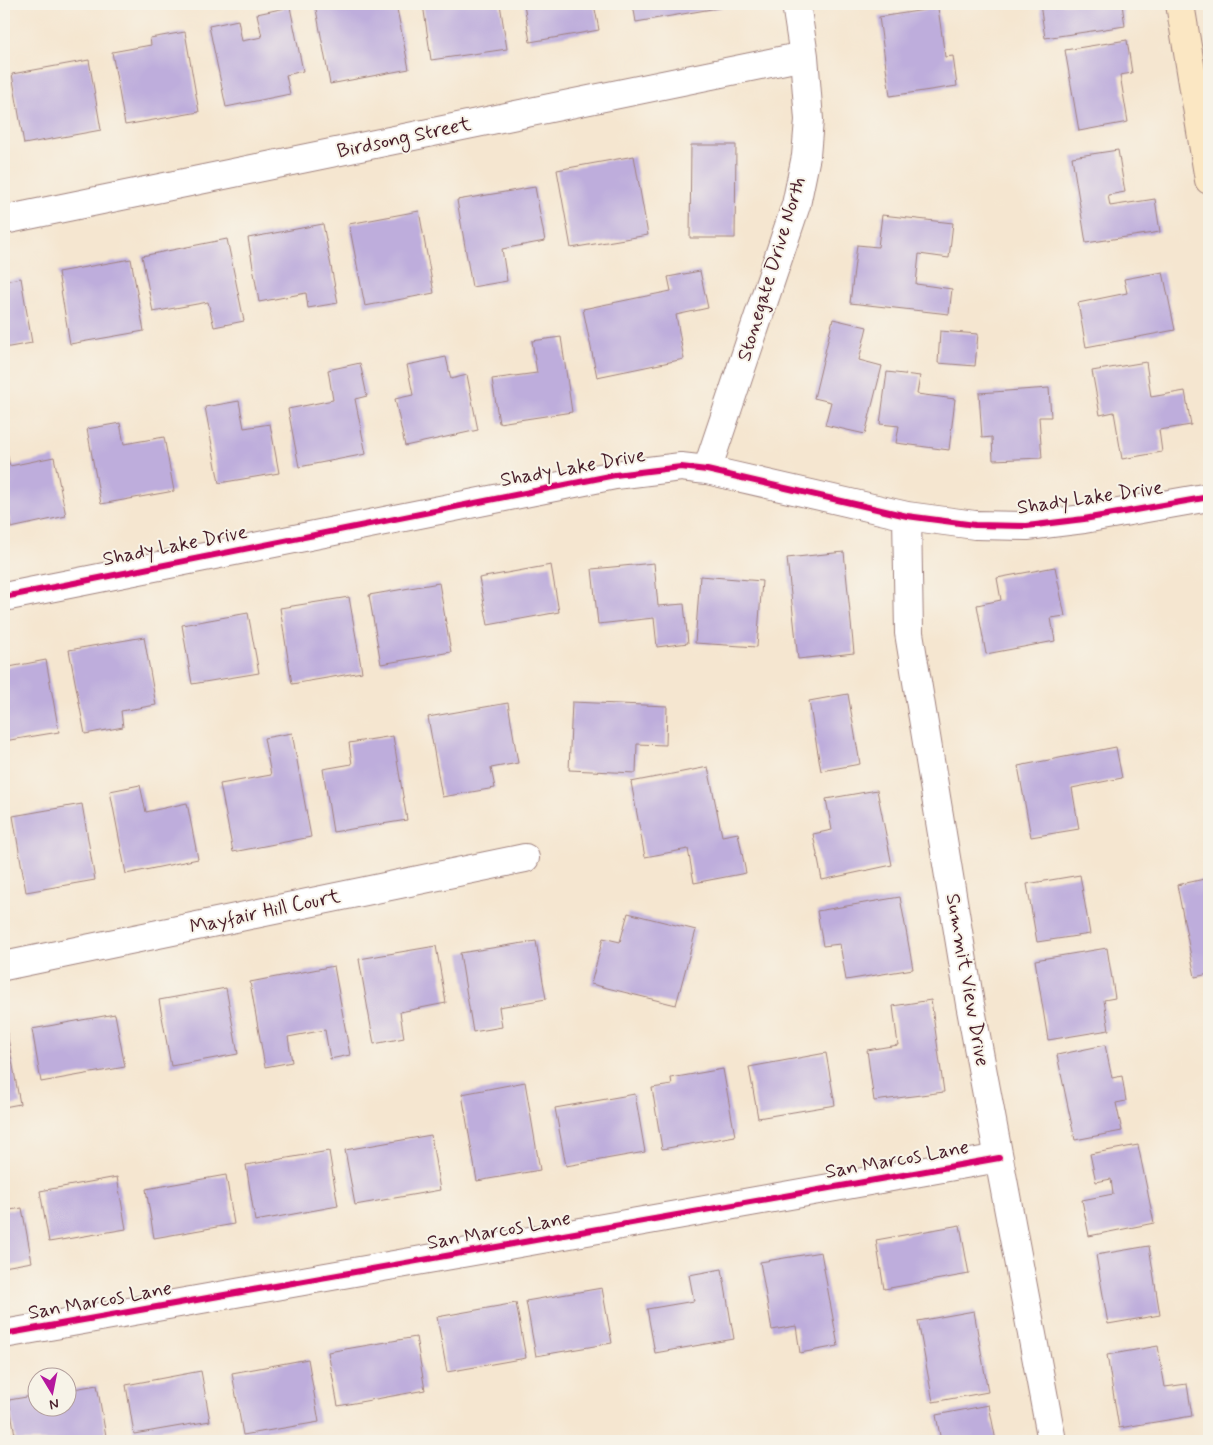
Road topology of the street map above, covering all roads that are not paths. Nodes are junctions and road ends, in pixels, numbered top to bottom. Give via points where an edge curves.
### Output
1 (796, 4) edge
2 (1180, 4) edge
3 (804, 56) junction
4 (1209, 180) edge
5 (4, 220) edge
6 (707, 470) junction
7 (1209, 497) edge
8 (907, 516) junction
9 (4, 597) edge
10 (525, 858) dead end
11 (4, 966) edge
12 (999, 1158) junction
13 (4, 1334) edge
14 (1052, 1441) edge

1 - 3 street, Stonegate Drive North
2 - 4 street
3 - 5 street, Birdsong Street
3 - 6 street, Stonegate Drive North via 809,120 796,205
6 - 8 street, Shady Lake Drive
6 - 9 street, Shady Lake Drive via 681,467 615,475
7 - 8 street, Shady Lake Drive via 1028,526 975,525
8 - 12 street, Summit View Drive via 909,633 970,1004
10 - 11 street, Mayfair Hill Court
12 - 13 street, San Marcos Lane
12 - 14 street, Summit View Drive

